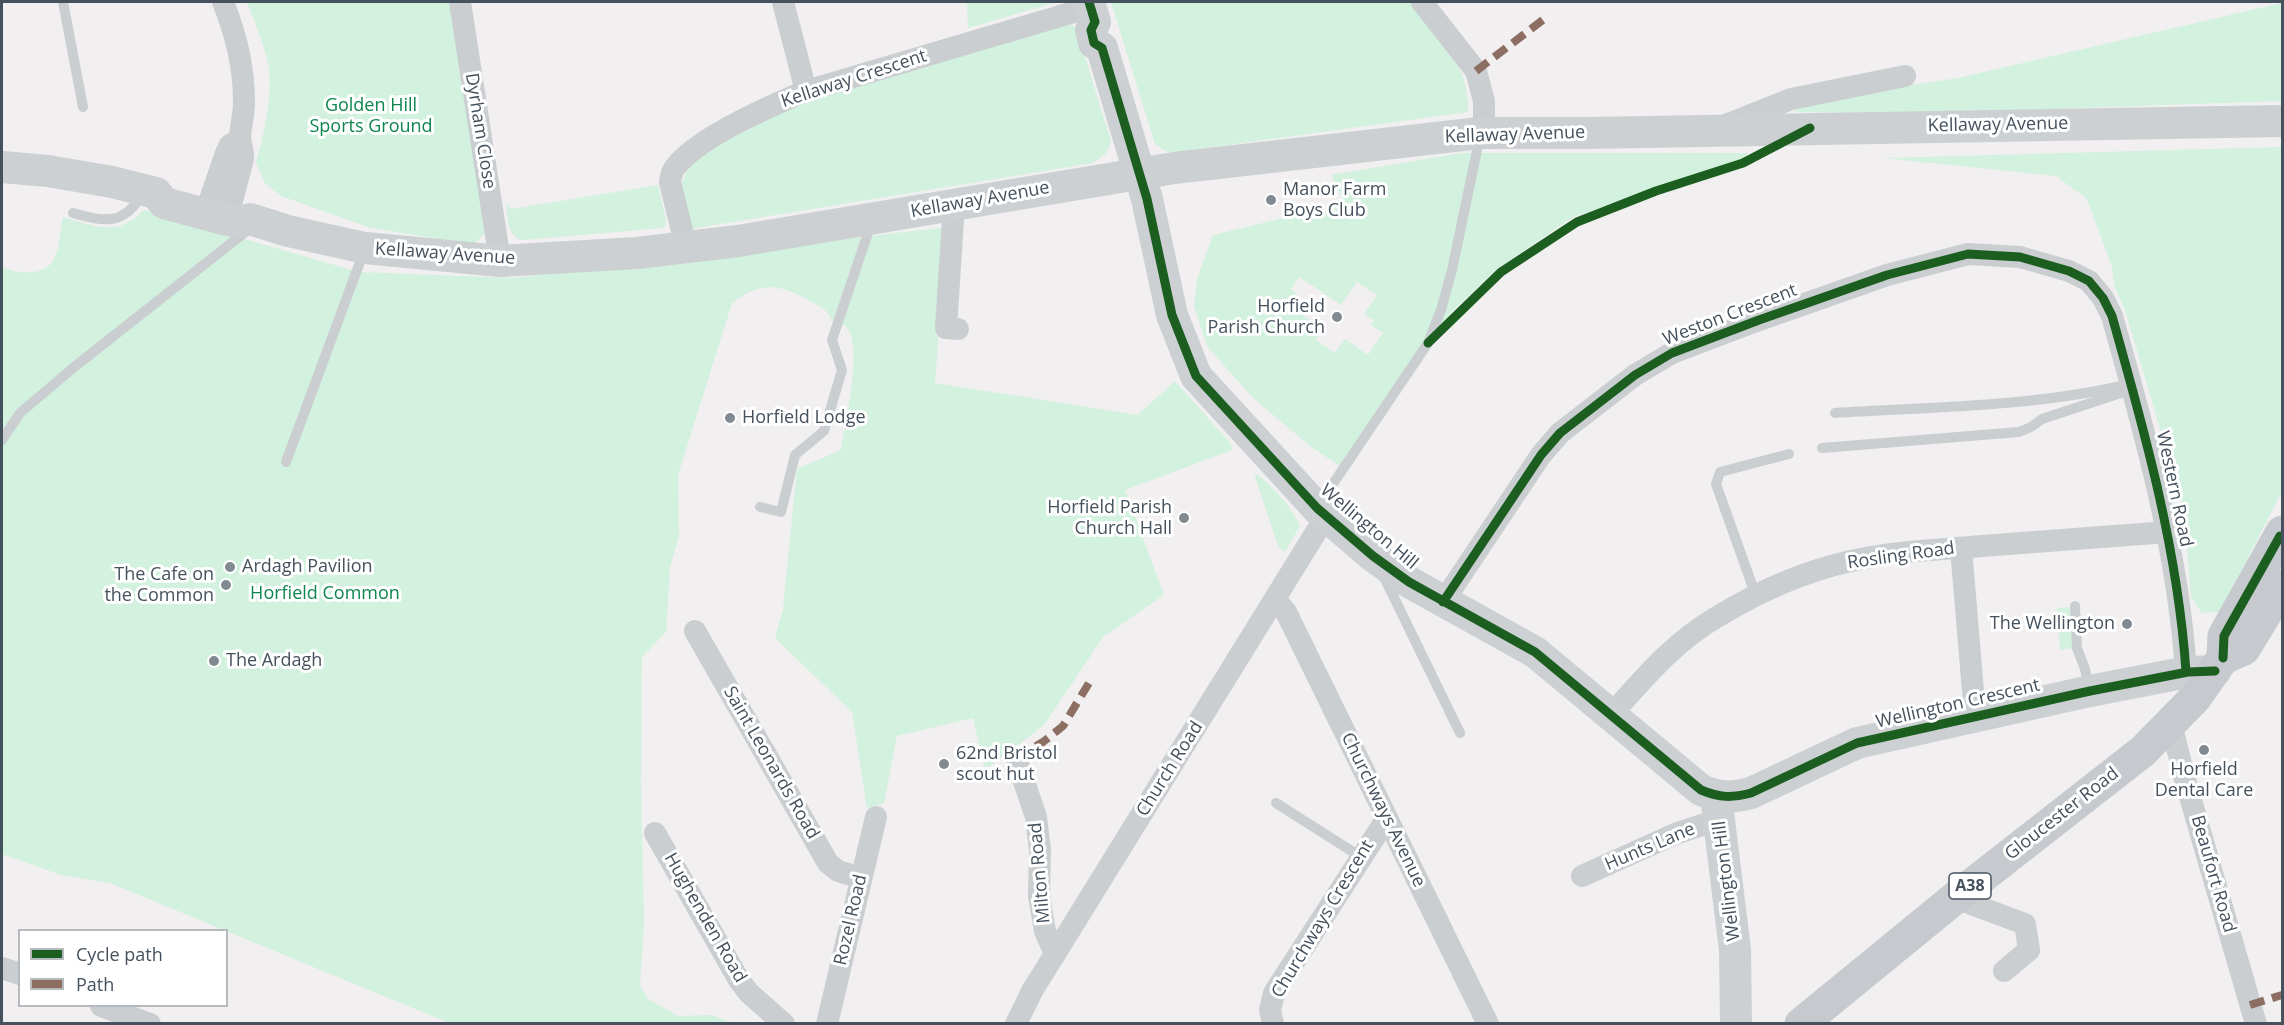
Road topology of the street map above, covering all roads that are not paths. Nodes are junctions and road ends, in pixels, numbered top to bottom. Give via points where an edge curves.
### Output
1 (63, 2) edge
2 (224, 2) edge
3 (460, 2) edge
4 (783, 2) edge
5 (1422, 2) edge
6 (1094, 20) edge
7 (1905, 76) dead end
8 (806, 92) junction
9 (83, 107) dead end
10 (2283, 121) edge
11 (1714, 130) junction
12 (1480, 133) junction
13 (2, 167) edge
14 (1140, 172) junction
15 (150, 192) junction
16 (954, 204) junction
17 (73, 213) dead end
18 (230, 213) junction
19 (873, 218) junction
20 (686, 247) junction
21 (365, 248) junction
22 (500, 261) junction
23 (2112, 316) joint
24 (958, 328) dead end
25 (2132, 386) junction
26 (1835, 413) dead end
27 (2, 440) edge
28 (1822, 448) dead end
29 (1789, 454) dead end
30 (286, 462) dead end
31 (760, 507) dead end
32 (1322, 512) junction
33 (2168, 532) junction
34 (2283, 532) edge
35 (1961, 548) junction
36 (1373, 556) junction
37 (2283, 586) edge
38 (1756, 596) junction
39 (1275, 599) junction
40 (1443, 602) junction
41 (2075, 606) dead end
42 (695, 631) dead end
43 (2208, 667) junction
44 (2090, 692) junction
45 (1611, 715) junction
46 (1975, 716) junction
47 (2171, 724) junction
48 (1460, 733) dead end
49 (1016, 758) dead end
50 (1276, 803) dead end
51 (1718, 808) junction
52 (876, 817) dead end
53 (1387, 818) junction
54 (655, 833) dead end
55 (1361, 857) junction
56 (1582, 876) dead end
57 (861, 878) junction
58 (1954, 898) junction
59 (1055, 954) junction
60 (2, 968) edge
61 (2004, 971) dead end
62 (18, 974) edge
63 (102, 1007) edge
64 (105, 1007) edge
65 (96, 1023) edge
66 (150, 1023) edge
67 (784, 1023) edge
68 (826, 1023) edge
69 (1016, 1023) edge
70 (1274, 1023) edge
71 (1488, 1023) edge
72 (1736, 1023) edge
73 (1801, 1023) edge
74 (2256, 1023) edge

1 - 9 lane
2 - 18 street via 242,62 244,104 240,139 226,153
3 - 22 street, Dyrham Close
4 - 8 street
5 - 12 street via 1476,71 1484,101
6 - 8 street, Kellaway Crescent
6 - 14 main road, Wellington Hill
7 - 11 street, Kellaway Avenue via 1791,99
8 - 20 street, Kellaway Crescent via 703,143 678,164 670,182
10 - 11 main road, Kellaway Avenue
11 - 12 main road, Kellaway Avenue
12 - 14 main road, Kellaway Avenue
12 - 32 lane via 1452,270 1428,343
13 - 15 main road, Kellaway Avenue via 90,178
14 - 16 main road, Kellaway Avenue
14 - 32 main road, Wellington Hill via 1172,315 1196,376
15 - 17 lane via 127,214 113,219
15 - 18 main road, Kellaway Avenue via 164,203
16 - 19 main road, Kellaway Avenue
16 - 24 street via 946,328
18 - 21 main road, Kellaway Avenue
18 - 27 lane via 74,368 20,413
19 - 20 main road, Kellaway Avenue
19 - 31 lane via 832,340 842,370 824,431 795,455 781,512
20 - 22 main road, Kellaway Avenue
21 - 22 main road, Kellaway Avenue
21 - 30 lane
23 - 25 street, Western Road
23 - 40 street, Weston Crescent via 2089,281 2070,271 2020,257 1968,254 1887,275 1672,353 1635,375 1560,433 1541,454
25 - 26 lane via 2025,400
25 - 28 lane via 2042,419 2019,432
25 - 33 street, Western Road
29 - 38 lane via 1720,472 1716,484
32 - 36 main road, Wellington Hill
32 - 39 street, Church Road
33 - 35 street, Rosling Road
33 - 43 street, Western Road via 2184,645
34 - 43 main road, Gloucester Road / A38
35 - 38 street, Rosling Road via 1850,561
35 - 46 street
36 - 40 main road, Wellington Hill
36 - 48 lane
37 - 43 main road, Gloucester Road / A38 via 2244,650
38 - 45 street, Rosling Road via 1716,617 1676,647
39 - 53 street, Churchways Avenue via 1286,612
39 - 59 street, Church Road
40 - 45 main road, Wellington Hill via 1535,652
41 - 44 lane via 2077,648
42 - 57 street, Saint Leonards Road via 828,863 838,872
43 - 44 main road, Wellington Crescent
43 - 47 main road, Gloucester Road / A38
44 - 46 main road, Wellington Crescent
45 - 51 main road, Wellington Hill
46 - 51 main road, Wellington Crescent via 1857,743 1751,793 1734,797
47 - 58 main road, Gloucester Road / A38
47 - 74 street, Beaufort Road
49 - 59 street, Milton Road via 1036,817 1039,896 1045,931
50 - 55 lane
51 - 56 street, Hunts Lane via 1675,834
51 - 72 main road, Wellington Hill via 1735,950
52 - 57 street, Rozel Road
53 - 55 street, Churchways Crescent
53 - 71 street, Churchways Avenue
54 - 67 street, Hughenden Road via 739,980
55 - 70 street, Churchways Crescent via 1274,993 1270,1010
57 - 68 street, Rozel Road
58 - 61 street via 2025,924 2029,950
58 - 73 main road, Gloucester Road / A38
59 - 69 street, Church Road
60 - 62 street
63 - 65 street
64 - 66 street

